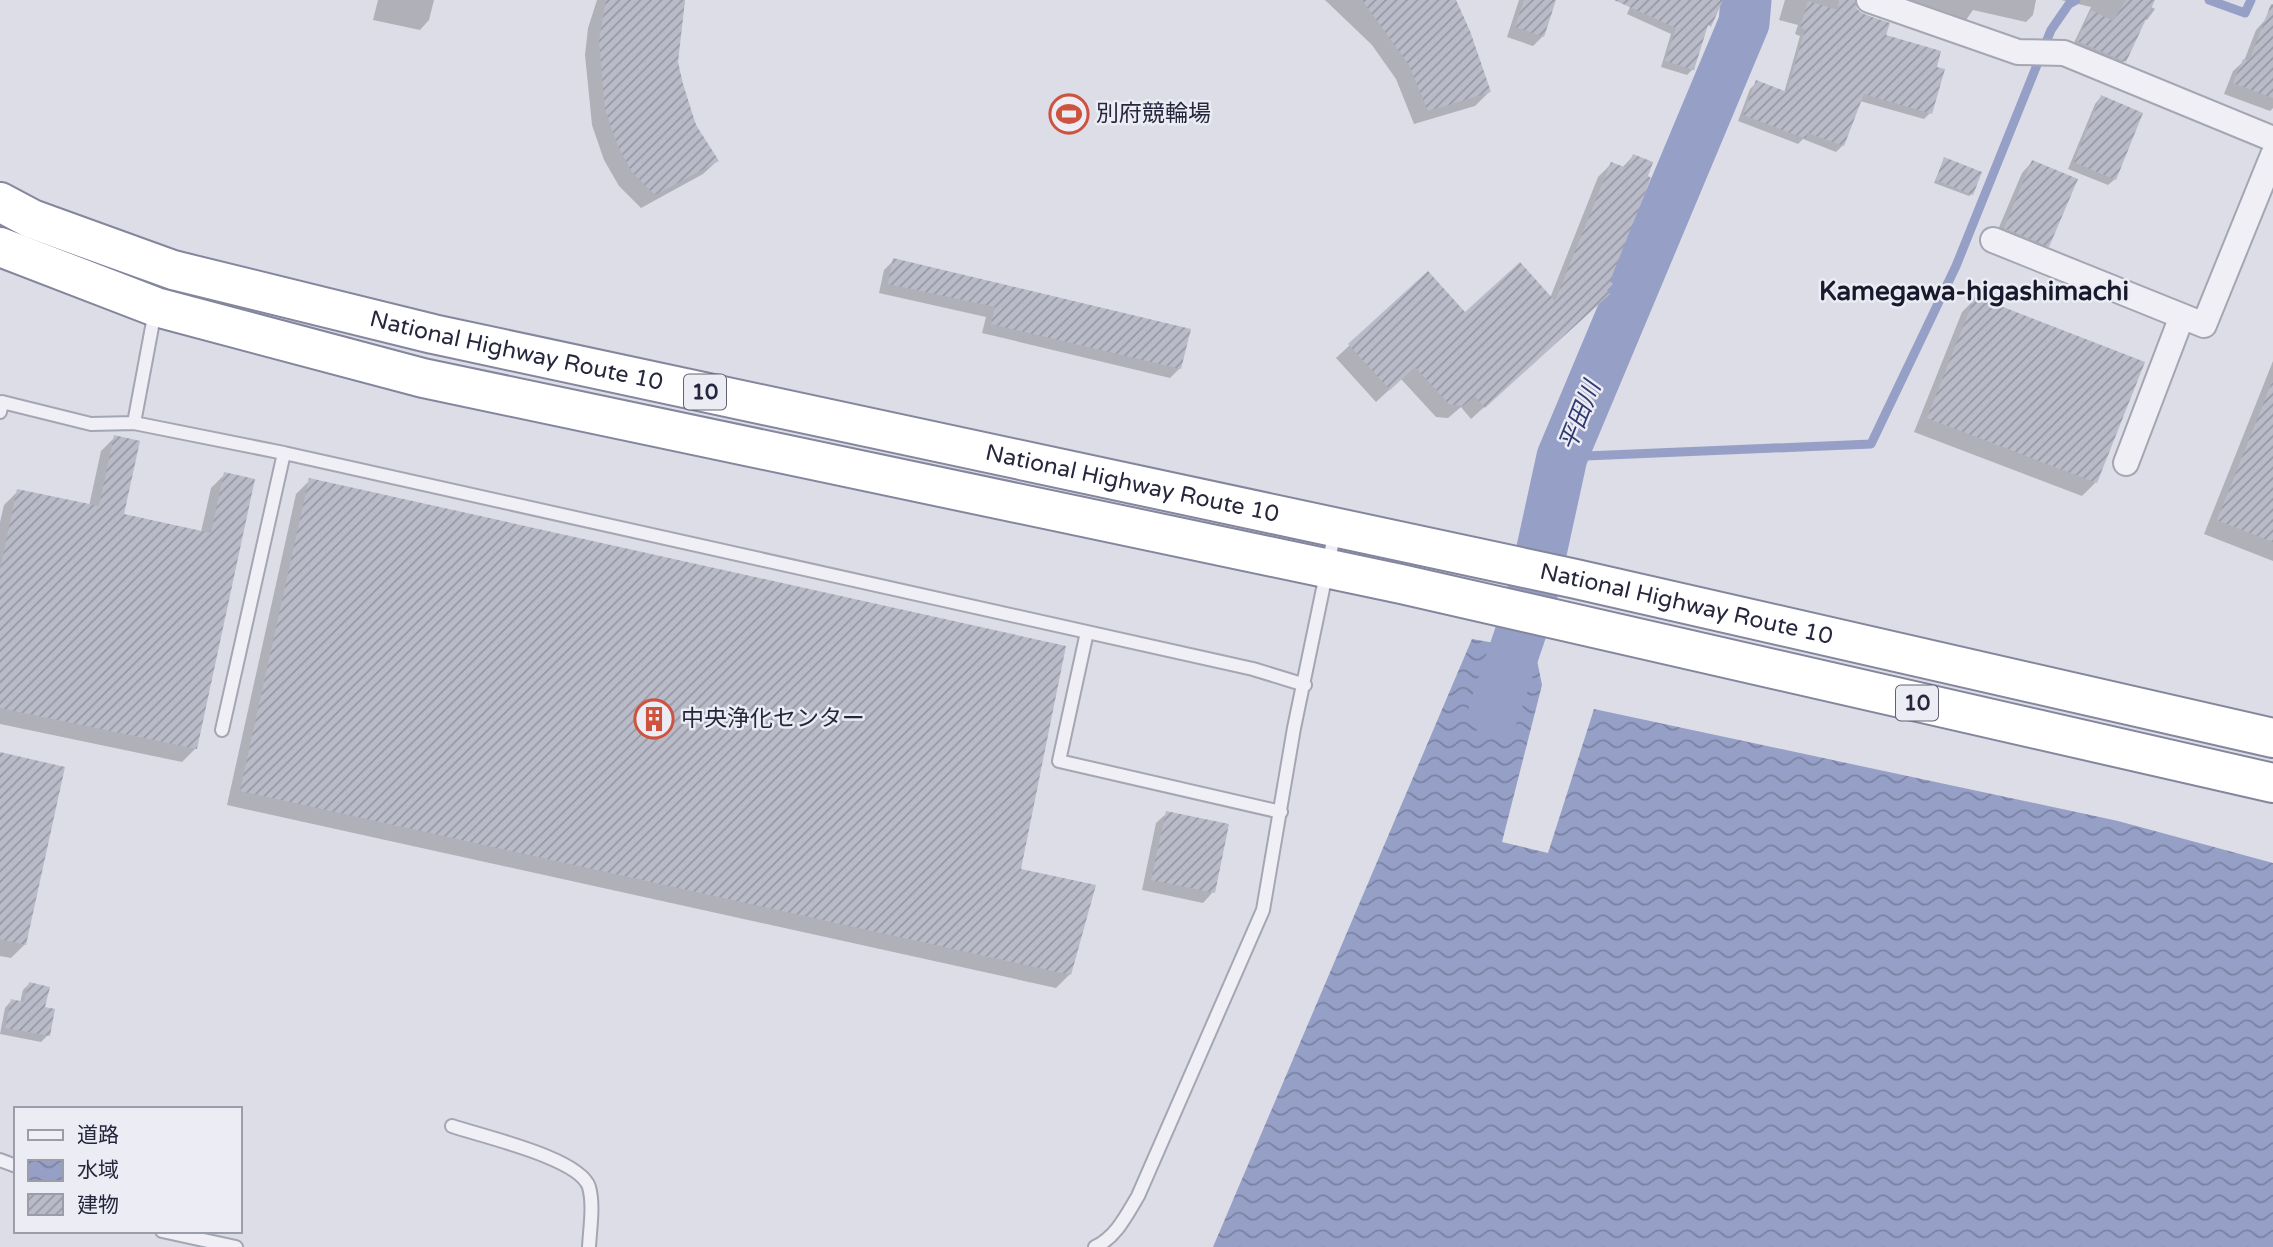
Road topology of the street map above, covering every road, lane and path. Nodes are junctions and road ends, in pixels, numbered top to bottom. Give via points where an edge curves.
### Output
1 (1869, 0) edge
2 (2273, 139) edge
3 (2273, 155) edge
4 (0, 202) edge
5 (1993, 240) dead end
6 (0, 247) edge
7 (156, 307) junction
8 (2182, 316) junction
9 (0, 412) edge
10 (134, 423) junction
11 (284, 453) junction
12 (2126, 463) dead end
13 (1336, 527) junction
14 (1327, 568) junction
15 (1087, 632) junction
16 (1304, 685) junction
17 (222, 730) dead end
18 (2273, 738) edge
19 (2273, 783) edge
20 (1281, 812) junction
21 (452, 1126) dead end
22 (171, 1233) edge
23 (236, 1247) edge
24 (589, 1247) edge
25 (1094, 1247) edge

1 - 2 street via 2018,52 2064,53
3 - 8 street via 2204,325
4 - 13 highway, National Highway Route 10 / 10 via 32,219 173,270 368,318
5 - 8 street
6 - 7 highway, National Highway Route 10 / 10
7 - 10 lane
7 - 14 highway, National Highway Route 10 / 10 via 423,378
8 - 12 street
9 - 10 lane via 2,402 91,424
10 - 11 lane
11 - 15 lane
11 - 17 lane
13 - 14 lane
13 - 18 highway, National Highway Route 10 / 10
14 - 16 lane
14 - 19 highway, National Highway Route 10 / 10
15 - 16 lane
15 - 20 lane via 1059,761
16 - 20 lane
20 - 25 lane via 1263,910 1138,1196 1121,1225
21 - 24 lane via 562,1162 579,1172 589,1185
22 - 23 lane

